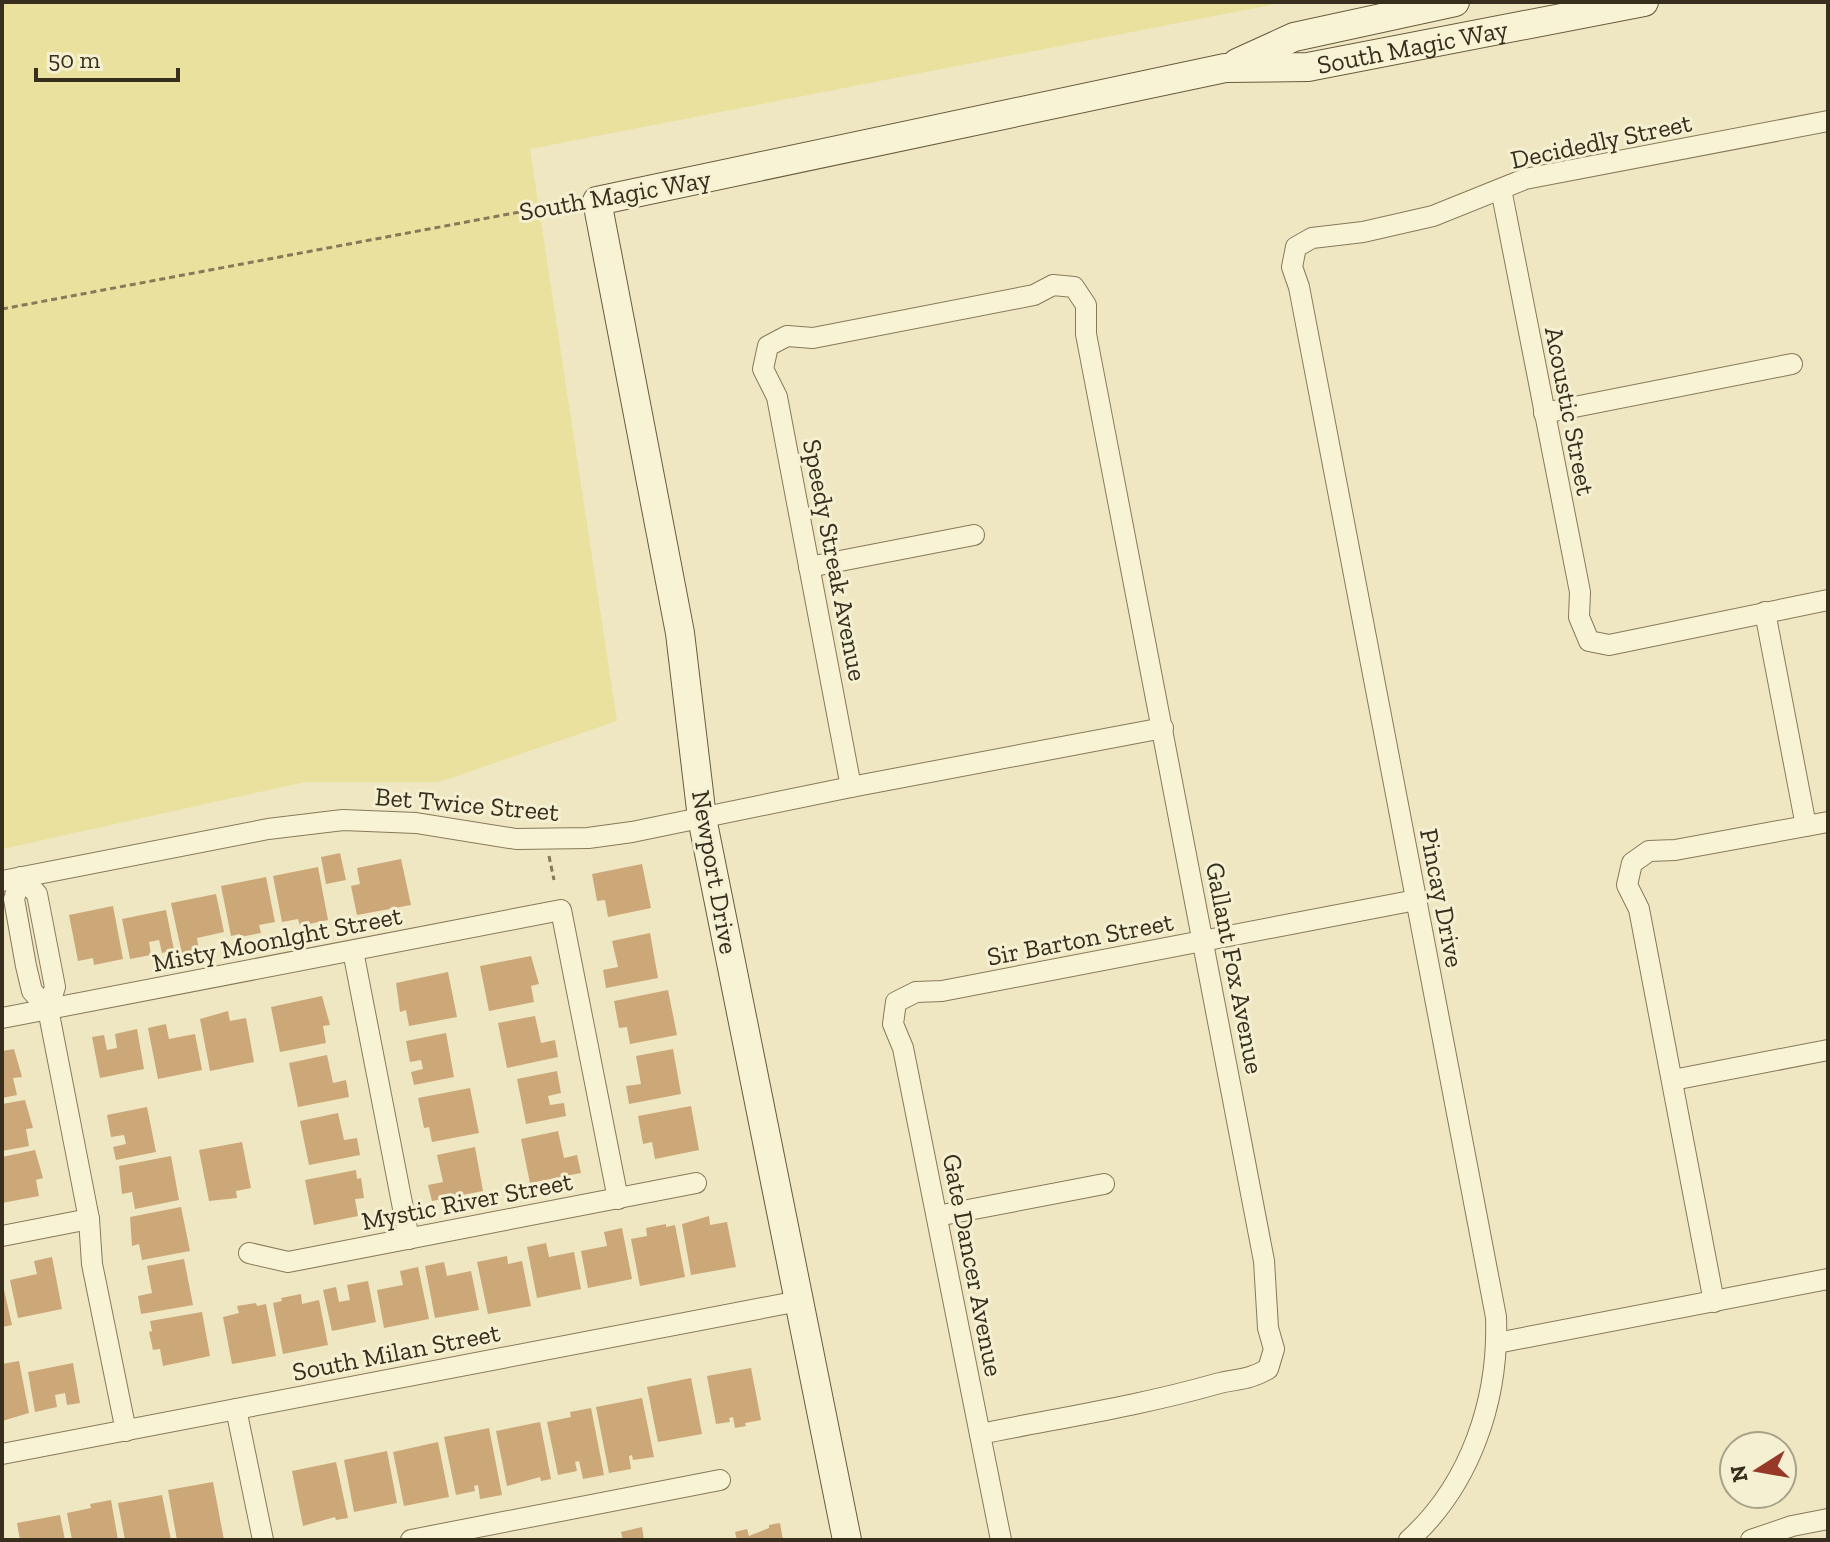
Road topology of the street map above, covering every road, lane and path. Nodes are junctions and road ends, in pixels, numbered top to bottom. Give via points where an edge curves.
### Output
1 (1455, 2) edge
2 (1644, 2) edge
3 (1225, 68) junction
4 (1828, 121) edge
5 (1501, 189) junction
6 (597, 201) junction
7 (1296, 247) joint
8 (1074, 287) joint
9 (2, 309) edge
10 (1792, 364) dead end
11 (1544, 413) junction
12 (974, 535) dead end
13 (809, 567) junction
14 (1828, 600) edge
15 (1765, 612) junction
16 (1163, 728) junction
17 (851, 787) junction
18 (702, 818) junction
19 (1828, 822) edge
20 (1806, 826) junction
21 (549, 856) dead end
22 (12, 879) edge
23 (554, 880) dead end
24 (1416, 900) junction
25 (1203, 942) junction
26 (353, 951) junction
27 (896, 1002) joint
28 (48, 1009) junction
29 (2, 1018) edge
30 (1828, 1050) edge
31 (1673, 1080) junction
32 (696, 1183) dead end
33 (1104, 1184) dead end
34 (618, 1199) junction
35 (937, 1216) junction
36 (89, 1219) junction
37 (2, 1236) edge
38 (409, 1239) junction
39 (249, 1253) dead end
40 (1828, 1279) edge
41 (799, 1301) junction
42 (1714, 1302) junction
43 (1497, 1343) junction
44 (236, 1409) junction
45 (126, 1431) junction
46 (980, 1434) junction
47 (2, 1454) edge
48 (720, 1480) dead end
49 (1828, 1519) edge
50 (1423, 1536) edge
51 (263, 1540) edge
52 (411, 1540) edge
53 (847, 1540) edge
54 (1001, 1540) edge
55 (1751, 1540) edge

1 - 3 street, South Magic Way via 1294,37
2 - 3 street, South Magic Way via 1308,67
3 - 6 street, South Magic Way
4 - 5 street, Decidedly Street via 1525,179
5 - 7 street, Decidedly Street via 1433,216 1312,238
5 - 11 street, Acoustic Street
6 - 9 path, South Magic Way
6 - 18 street, Newport Drive via 680,633
7 - 24 street, Pincay Drive via 1292,267
8 - 13 street, Speedy Streak Avenue via 1053,285 1034,295 813,338 787,336 768,346 763,369 777,397
8 - 16 street, Gallant Fox Avenue via 1086,305 1086,334
10 - 11 street
11 - 15 street, Acoustic Street via 1580,592 1579,617 1589,641 1609,645
12 - 13 street
13 - 17 street, Speedy Streak Avenue
14 - 15 street
15 - 20 street
16 - 17 street, Bet Twice Street
16 - 25 street, Gallant Fox Avenue
17 - 18 street, Bet Twice Street
18 - 22 street, Bet Twice Street via 632,832 550,839 381,820 305,823
18 - 41 street, Newport Drive
19 - 20 street
20 - 31 street via 1649,851 1632,863 1627,885 1639,909
21 - 23 path
22 - 28 street via 37,894 55,987
24 - 25 street, Sir Barton Street
24 - 43 street, Pincay Drive
25 - 27 street, Sir Barton Street via 916,992
25 - 46 street, Gallant Fox Avenue via 1264,1261 1274,1349 1268,1369 1250,1380
26 - 28 street, Misty Moonlght Street
26 - 34 street, Misty Moonlght Street via 561,910
26 - 38 street
27 - 35 street, Gate Dancer Avenue via 893,1024 903,1048
28 - 29 street, Misty Moonlght Street
28 - 36 street
30 - 31 street
31 - 42 street
32 - 34 street, Mystic River Street
33 - 35 street
34 - 38 street, Mystic River Street
35 - 46 street, Gate Dancer Avenue
36 - 37 street
36 - 45 street via 92,1264
38 - 39 street, Mystic River Street via 288,1262
40 - 42 street
41 - 44 street, South Milan Street
41 - 53 street, Newport Drive
42 - 43 street
43 - 50 street, Pincay Drive via 1483,1422
44 - 45 street, South Milan Street
44 - 51 street
45 - 47 street, South Milan Street
46 - 54 street, Gate Dancer Avenue
48 - 52 street
49 - 55 street

